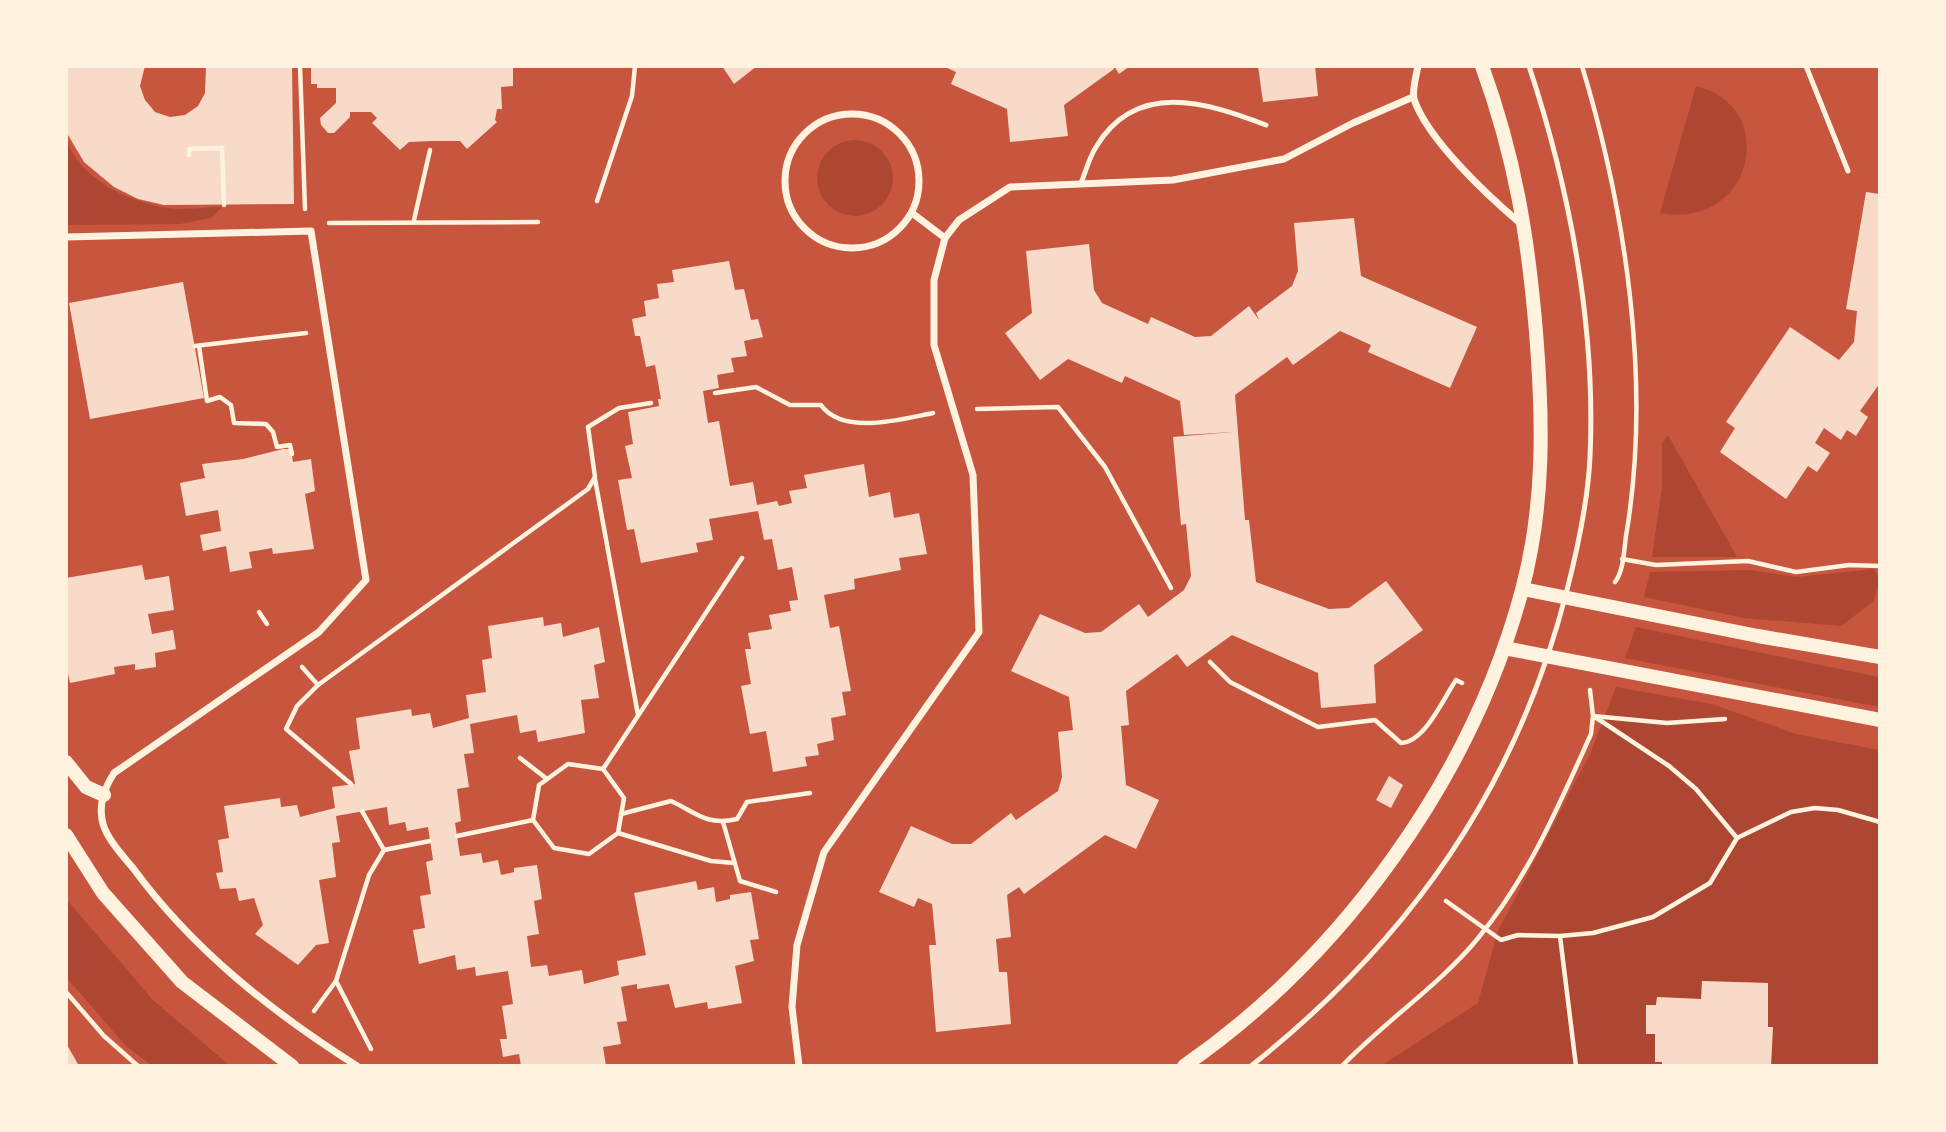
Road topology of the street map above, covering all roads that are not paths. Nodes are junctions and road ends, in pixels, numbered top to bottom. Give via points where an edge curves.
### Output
1 (1418, 66) edge
2 (1482, 66) edge
3 (1529, 66) edge
4 (1806, 66) edge
5 (1413, 97) junction
6 (1266, 125) dead end
7 (1848, 171) dead end
8 (1081, 183) junction
9 (912, 213) junction
10 (1526, 228) junction
11 (66, 237) edge
12 (945, 238) junction
13 (1522, 589) junction
14 (1564, 599) junction
15 (1504, 648) junction
16 (1548, 657) junction
17 (1880, 657) edge
18 (1880, 720) edge
19 (66, 762) edge
20 (104, 795) junction
21 (66, 835) edge
22 (292, 1066) edge
23 (357, 1066) edge
24 (799, 1066) edge
25 (1184, 1066) edge
26 (1251, 1066) edge

1 - 5 street
2 - 10 main road via 1515,169
3 - 14 lane via 1560,171 1591,391 1586,498
4 - 7 lane
5 - 8 street via 1284,159 1174,180
5 - 10 street via 1438,139 1491,198
6 - 8 lane via 1218,107 1160,101 1121,117 1096,147
8 - 12 street via 1010,187 959,220
9 - 9 street via 920,190 918,166 910,145 893,127 872,117 826,118 806,131 792,150 785,172 786,196 810,235 832,246 855,249 878,244 898,231
9 - 12 street
10 - 13 main road via 1541,390 1542,460
11 - 20 street via 311,231 366,580 319,632 114,773
12 - 24 street via 934,281 934,345 972,475 979,632 824,852 797,945 792,1007
13 - 14 main road
13 - 15 main road
14 - 16 lane
14 - 17 main road
15 - 16 main road
15 - 25 main road via 1486,692 1413,830 1351,913 1275,994
16 - 18 main road
16 - 26 lane via 1502,766 1471,825 1428,887 1380,946 1310,1019
19 - 20 main road via 86,787
20 - 23 street via 104,824 112,841 151,894 224,970
21 - 22 main road via 103,893 182,982

